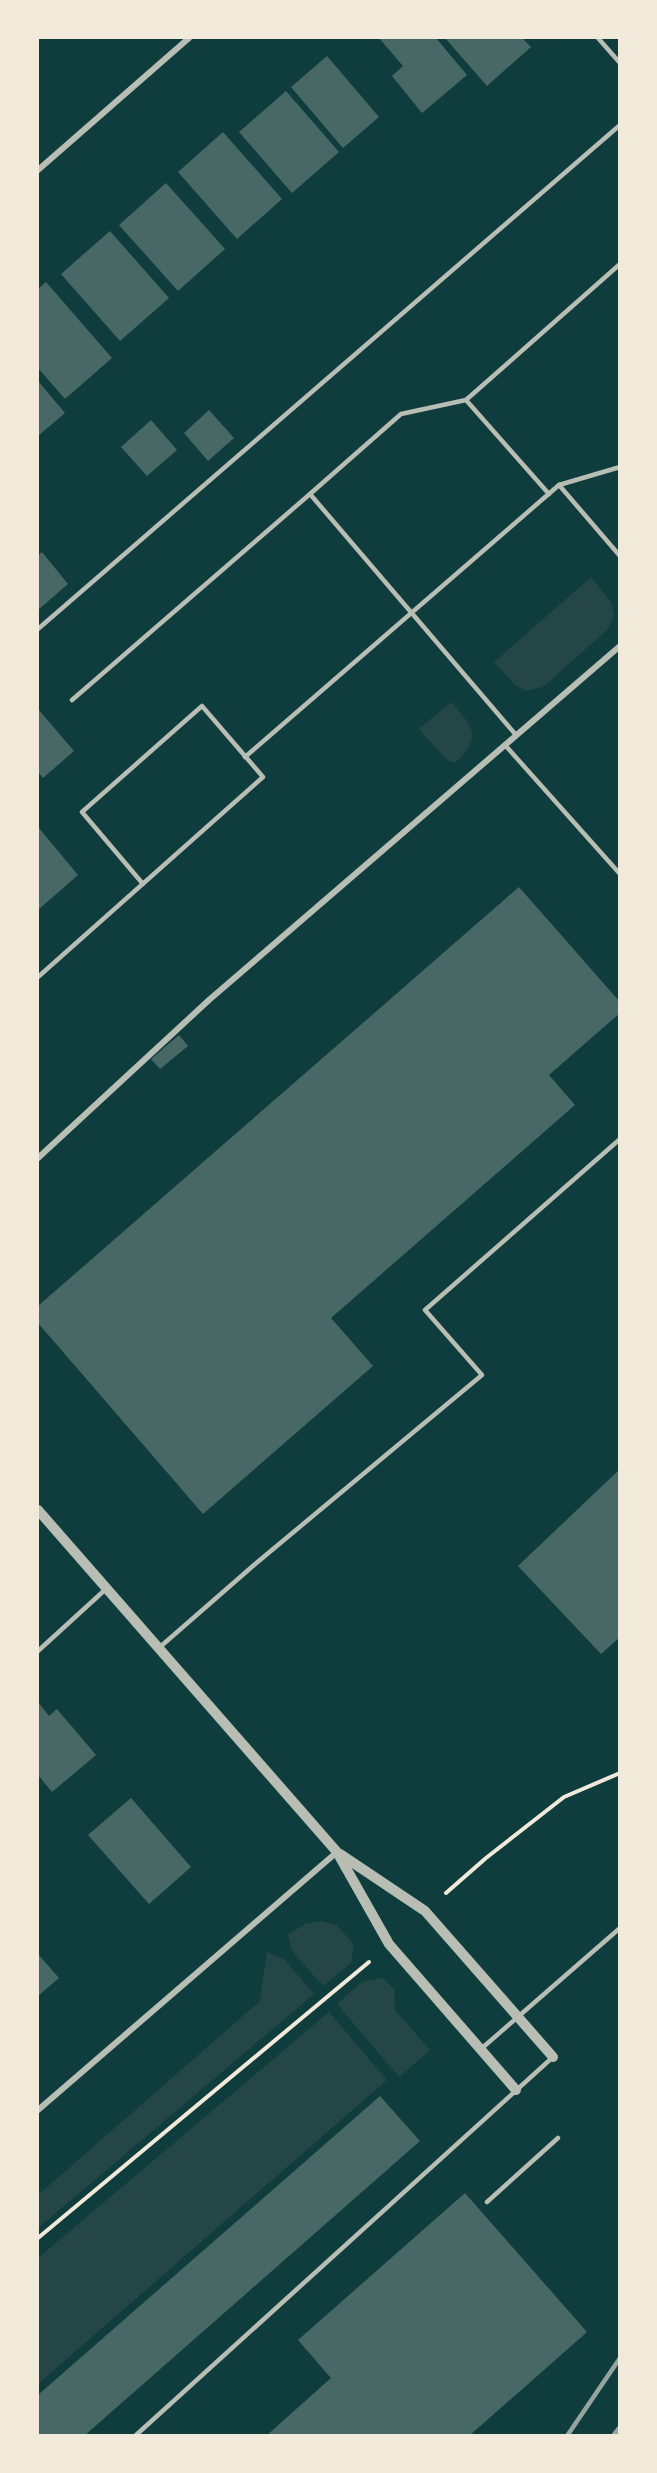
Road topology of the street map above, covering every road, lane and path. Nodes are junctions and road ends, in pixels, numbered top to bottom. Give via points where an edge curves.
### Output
1 (189, 38) edge
2 (598, 38) edge
3 (620, 63) edge
4 (620, 125) edge
5 (38, 170) edge
6 (620, 264) edge
7 (466, 400) junction
8 (620, 467) edge
9 (559, 485) junction
10 (310, 494) junction
11 (549, 494) junction
12 (620, 556) edge
13 (411, 614) junction
14 (38, 630) edge
15 (620, 646) edge
16 (72, 700) dead end
17 (516, 735) junction
18 (505, 745) junction
19 (245, 757) junction
20 (620, 874) edge
21 (143, 884) junction
22 (38, 977) edge
23 (620, 1139) edge
24 (38, 1158) edge
25 (38, 1510) edge
26 (107, 1588) junction
27 (160, 1647) junction
28 (38, 1651) edge
29 (620, 1773) edge
30 (337, 1852) junction
31 (448, 1892) dead end
32 (620, 1928) edge
33 (369, 1962) dead end
34 (518, 2017) junction
35 (481, 2049) junction
36 (553, 2057) joint
37 (516, 2090) junction
38 (38, 2110) edge
39 (558, 2138) dead end
40 (487, 2202) dead end
41 (38, 2238) edge
42 (135, 2436) edge

1 - 5 street
2 - 3 lane
4 - 14 lane
6 - 7 lane
7 - 10 lane via 402,414
7 - 11 lane
8 - 9 lane
9 - 11 lane
9 - 12 lane
10 - 13 lane
10 - 16 lane
11 - 13 lane
13 - 17 lane
13 - 19 lane
15 - 17 street
17 - 18 street
18 - 20 lane
18 - 24 street via 209,1000
19 - 21 lane via 262,777
19 - 21 lane via 202,706 82,813
21 - 22 lane
23 - 27 lane via 425,1310 482,1375
25 - 26 street
26 - 27 street
26 - 28 lane
27 - 30 street
29 - 31 path via 564,1797
30 - 34 street via 425,1911
30 - 35 street via 389,1944
30 - 38 street
32 - 34 lane
33 - 41 path
34 - 35 lane
34 - 36 street
35 - 37 street
36 - 37 lane
37 - 42 lane
39 - 40 lane

